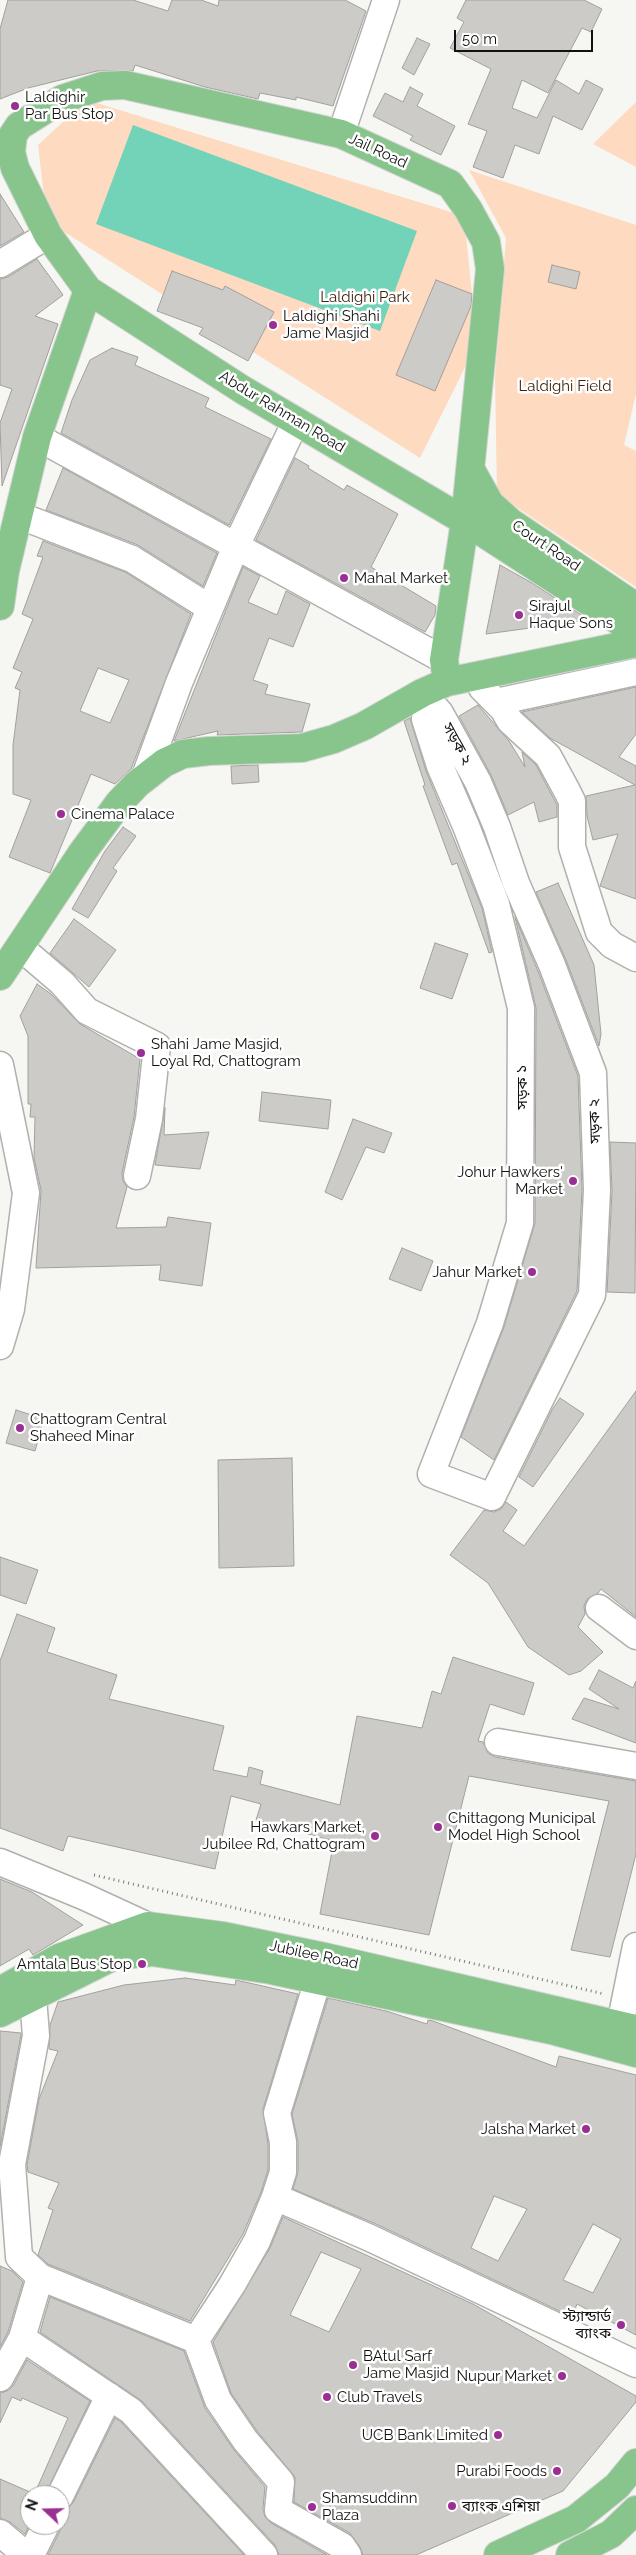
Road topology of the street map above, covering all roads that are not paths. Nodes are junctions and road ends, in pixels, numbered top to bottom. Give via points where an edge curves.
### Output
1 (386, 0) edge
2 (10, 125) edge
3 (344, 127) junction
4 (6, 150) edge
5 (48, 235) junction
6 (0, 264) edge
7 (88, 290) junction
8 (296, 421) junction
9 (37, 437) junction
10 (471, 470) junction
11 (18, 516) junction
12 (465, 521) junction
13 (236, 546) junction
14 (2, 571) edge
15 (0, 606) edge
16 (636, 607) edge
17 (210, 608) junction
18 (636, 632) edge
19 (636, 643) edge
20 (446, 671) junction
21 (636, 672) edge
22 (485, 689) junction
23 (422, 693) junction
24 (440, 713) junction
25 (144, 779) junction
26 (20, 947) junction
27 (636, 958) edge
28 (0, 976) edge
29 (0, 1065) edge
30 (137, 1176) dead end
31 (0, 1346) edge
32 (454, 1482) joint
33 (599, 1608) dead end
34 (636, 1636) edge
35 (498, 1742) dead end
36 (636, 1766) edge
37 (0, 1862) edge
38 (148, 1926) junction
39 (636, 1946) edge
40 (322, 1969) junction
41 (30, 1986) junction
42 (0, 1992) edge
43 (0, 2013) edge
44 (628, 2027) edge
45 (636, 2053) edge
46 (275, 2197) junction
47 (10, 2251) edge
48 (40, 2277) junction
49 (22, 2338) junction
50 (196, 2340) junction
51 (636, 2364) edge
52 (0, 2378) edge
53 (109, 2396) junction
54 (636, 2463) edge
55 (65, 2485) edge
56 (636, 2510) edge
57 (0, 2533) edge
58 (41, 2535) edge
59 (548, 2544) edge
60 (26, 2555) edge
61 (31, 2555) edge
62 (264, 2555) edge
63 (348, 2555) edge
64 (498, 2555) edge
65 (570, 2555) edge

1 - 3 street
2 - 3 main road, Jail Road via 62,99 102,86 126,85
2 - 4 main road, Abdur Rahman Road via 13,135
3 - 10 main road, Jail Road via 450,184 486,242 490,269
4 - 5 main road, Abdur Rahman Road
5 - 6 street
5 - 7 main road, Abdur Rahman Road
7 - 8 main road, Abdur Rahman Road
7 - 9 main road
8 - 12 main road, Abdur Rahman Road
8 - 13 street
9 - 11 main road
9 - 13 street
10 - 12 main road, Jail Road
10 - 16 main road, Court Road via 490,504 510,522
11 - 14 main road
11 - 17 street via 132,559
12 - 18 main road, Abdur Rahman Road
12 - 20 main road, Jail Road
13 - 17 street
13 - 20 street
14 - 15 main road
17 - 25 street
19 - 22 main road
20 - 22 main road
20 - 23 main road
21 - 22 street
22 - 27 street via 510,720 548,756 572,801 572,848 599,932 612,945
23 - 24 street
23 - 25 main road via 334,739 302,748 183,754 164,763
24 - 32 street, সড়ক ১ via 426,719 440,766 496,904 520,1008 522,1061 520,1223 490,1324 431,1474
24 - 32 street, সড়ক ২ via 478,782 593,1073 597,1190 592,1295 492,1498
25 - 26 main road via 119,803 82,853
26 - 28 main road
26 - 30 street via 62,984 87,1012 157,1046 149,1119
29 - 31 street via 26,1193 12,1309
33 - 34 street
35 - 36 street
37 - 38 street
38 - 40 main road, Jubilee Road via 223,1936
38 - 41 main road, Jubilee Road via 59,1958
39 - 44 street via 625,1998
40 - 41 main road via 271,1970 152,1952 114,1956
40 - 44 main road, Jubilee Road
40 - 45 main road
40 - 46 street via 277,2113 283,2142 283,2172
41 - 42 main road, Jubilee Road
41 - 43 main road
41 - 47 street via 36,2036 12,2164
46 - 50 street via 257,2241
46 - 51 street via 370,2238
47 - 48 street
48 - 49 street
48 - 50 street
49 - 52 street
49 - 53 street
50 - 63 street via 218,2400 245,2440 281,2482 278,2510 342,2546
53 - 55 street
53 - 62 street via 131,2411
54 - 59 main road via 617,2486
56 - 65 main road via 611,2534
57 - 60 street
58 - 61 street
59 - 64 main road

